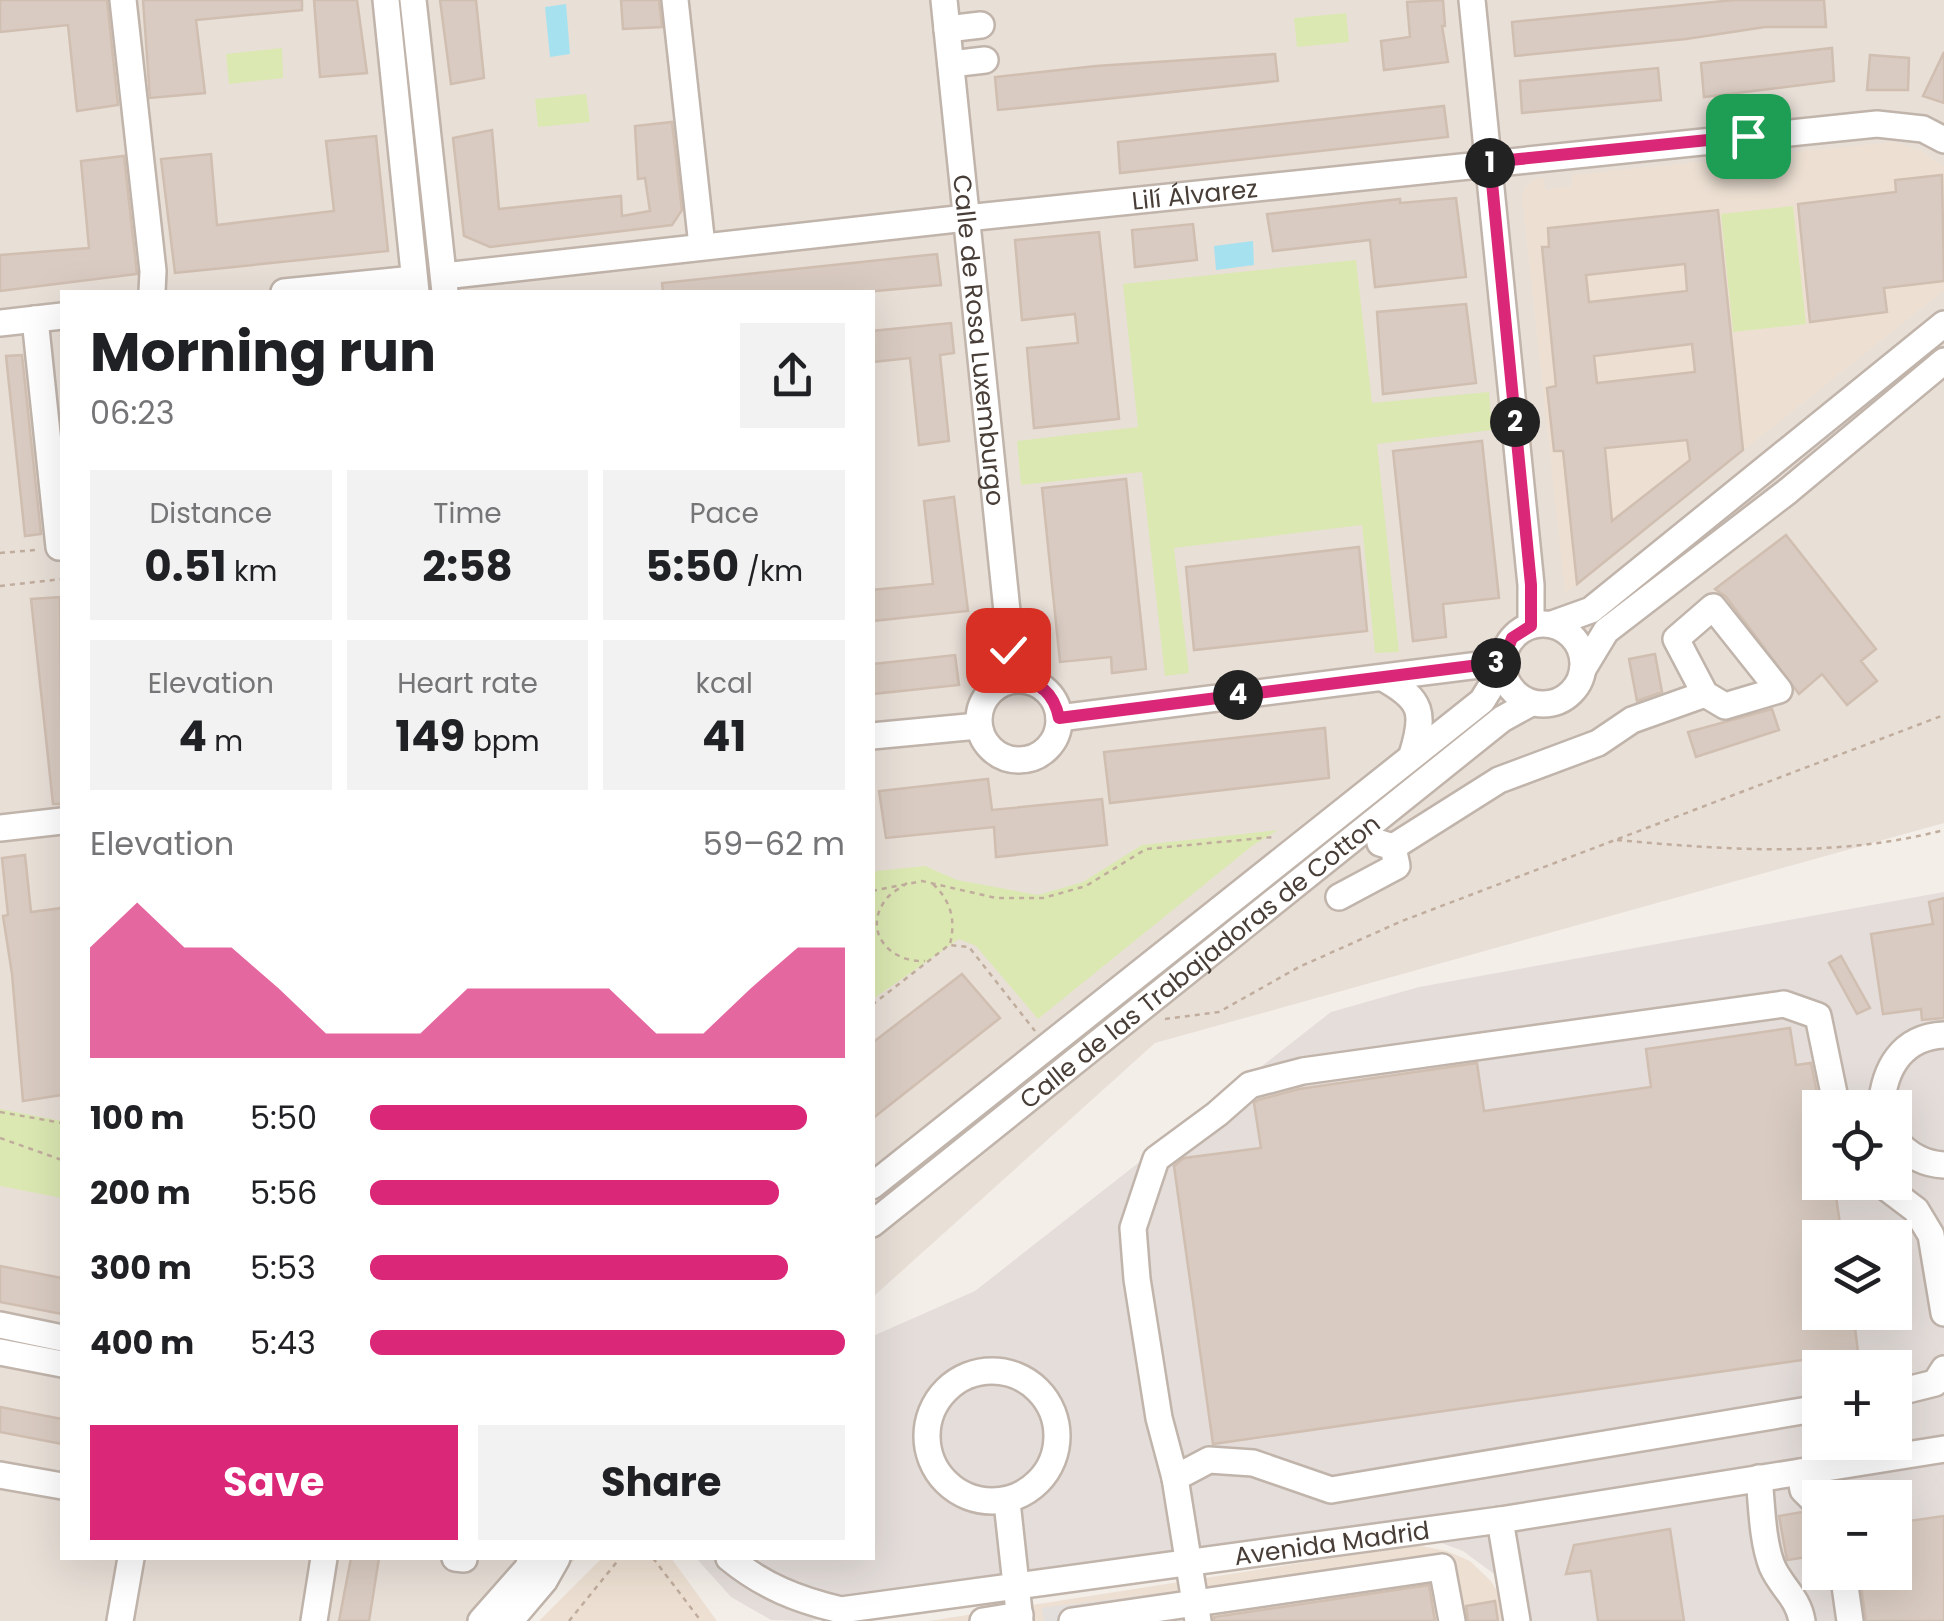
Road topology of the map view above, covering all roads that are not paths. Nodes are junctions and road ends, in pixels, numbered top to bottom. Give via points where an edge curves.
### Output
1 (123, 0) edge
2 (386, 0) edge
3 (413, 0) edge
4 (675, 0) edge
5 (944, 0) edge
6 (1472, 0) edge
7 (981, 25) dead end
8 (947, 28) junction
9 (985, 60) dead end
10 (950, 64) junction
11 (1944, 140) edge
12 (1490, 162) junction
13 (966, 218) junction
14 (702, 246) junction
15 (445, 284) edge
16 (415, 286) edge
17 (152, 290) edge
18 (328, 290) edge
19 (60, 316) edge
20 (35, 319) junction
21 (0, 323) edge
22 (1944, 324) edge
23 (1944, 361) edge
24 (59, 547) road end
25 (1541, 625) junction
26 (1503, 665) junction
27 (1584, 669) junction
28 (1383, 678) junction
29 (1014, 680) junction
30 (1705, 694) dead end
31 (1531, 703) junction
32 (1059, 718) junction
33 (978, 726) junction
34 (875, 736) edge
35 (1412, 755) junction
36 (60, 821) edge
37 (0, 828) edge
38 (1356, 835) junction
39 (1393, 847) junction
40 (1339, 897) dead end
41 (1944, 1036) edge
42 (1833, 1090) edge
43 (1883, 1090) edge
44 (1912, 1156) edge
45 (1944, 1166) edge
46 (875, 1184) edge
47 (1903, 1200) edge
48 (875, 1222) edge
49 (1944, 1313) edge
50 (0, 1325) edge
51 (60, 1338) edge
52 (0, 1352) edge
53 (60, 1364) edge
54 (1944, 1369) edge
55 (1912, 1388) edge
56 (1802, 1411) edge
57 (1944, 1449) edge
58 (1800, 1472) junction
59 (0, 1476) edge
60 (1175, 1478) junction
61 (1759, 1478) junction
62 (1802, 1484) edge
63 (60, 1486) edge
64 (1007, 1502) junction
65 (1500, 1520) junction
66 (131, 1560) edge
67 (324, 1560) edge
68 (531, 1560) edge
69 (556, 1560) edge
70 (732, 1560) edge
71 (1189, 1562) junction
72 (1017, 1586) junction
73 (1845, 1590) edge
74 (1197, 1613) edge
75 (1020, 1618) edge
76 (120, 1621) edge
77 (314, 1621) edge
78 (480, 1621) edge
79 (510, 1621) edge
80 (983, 1621) edge
81 (1072, 1621) edge
82 (1452, 1621) edge
83 (1517, 1621) edge
84 (1802, 1621) edge
85 (1850, 1621) edge

1 - 17 street
2 - 16 street
3 - 15 street
4 - 14 street
5 - 8 street, Calle de Rosa Luxemburgo
6 - 12 street
7 - 8 street
8 - 10 street, Calle de Rosa Luxemburgo
9 - 10 street
10 - 13 street, Calle de Rosa Luxemburgo
11 - 12 street, Lilí Álvarez via 1924,129 1877,124
12 - 13 street, Lilí Álvarez
12 - 25 street via 1531,585
13 - 14 street, Lilí Álvarez
13 - 29 street, Calle de Rosa Luxemburgo
14 - 15 street, Lilí Álvarez
16 - 18 street
19 - 20 street
20 - 21 street
20 - 24 street
22 - 25 street via 1591,610
23 - 27 street via 1606,631
25 - 26 street via 1512,638
25 - 27 street via 1572,636
26 - 28 street
26 - 31 street via 1509,686
26 - 35 street, Calle de las Trabajadoras de Cotton via 1482,701
27 - 31 street via 1565,698
28 - 32 street
28 - 35 street via 1406,691 1420,710
29 - 32 street via 1040,685
29 - 33 street via 988,693
30 - 39 street via 1499,780
31 - 38 street, Calle de las Trabajadoras de Cotton
32 - 33 street via 1049,747 1025,760 994,752
33 - 34 street
35 - 46 street, Calle de las Trabajadoras de Cotton
36 - 37 street
38 - 39 street
38 - 48 street, Calle de las Trabajadoras de Cotton
39 - 40 street via 1397,866
41 - 43 street via 1914,1044 1895,1060
42 - 60 street via 1818,1016 1784,1004 1304,1071 1250,1085 1156,1159 1133,1228 1156,1400
44 - 45 street
47 - 49 street via 1931,1234
50 - 51 street
52 - 53 street
54 - 55 street via 1935,1382
56 - 60 street via 1330,1490 1254,1463 1210,1460
57 - 58 street, Avenida Madrid
58 - 61 street, Avenida Madrid
58 - 62 street
59 - 63 street
60 - 71 street
61 - 65 street, Avenida Madrid
61 - 84 street via 1770,1561
64 - 64 street via 1038,1486 1056,1456 1057,1421 1040,1390 1011,1372 976,1371 946,1387 928,1417 927,1452 943,1482 972,1500
64 - 72 street
65 - 71 street, Avenida Madrid
65 - 83 street
66 - 76 street
67 - 77 street
68 - 78 street
69 - 79 street
70 - 72 street, Avenida Madrid via 758,1581 841,1610
71 - 72 street, Avenida Madrid
71 - 74 street
72 - 75 street
73 - 85 street
74 - 81 street
74 - 82 street via 1442,1567
75 - 80 street

